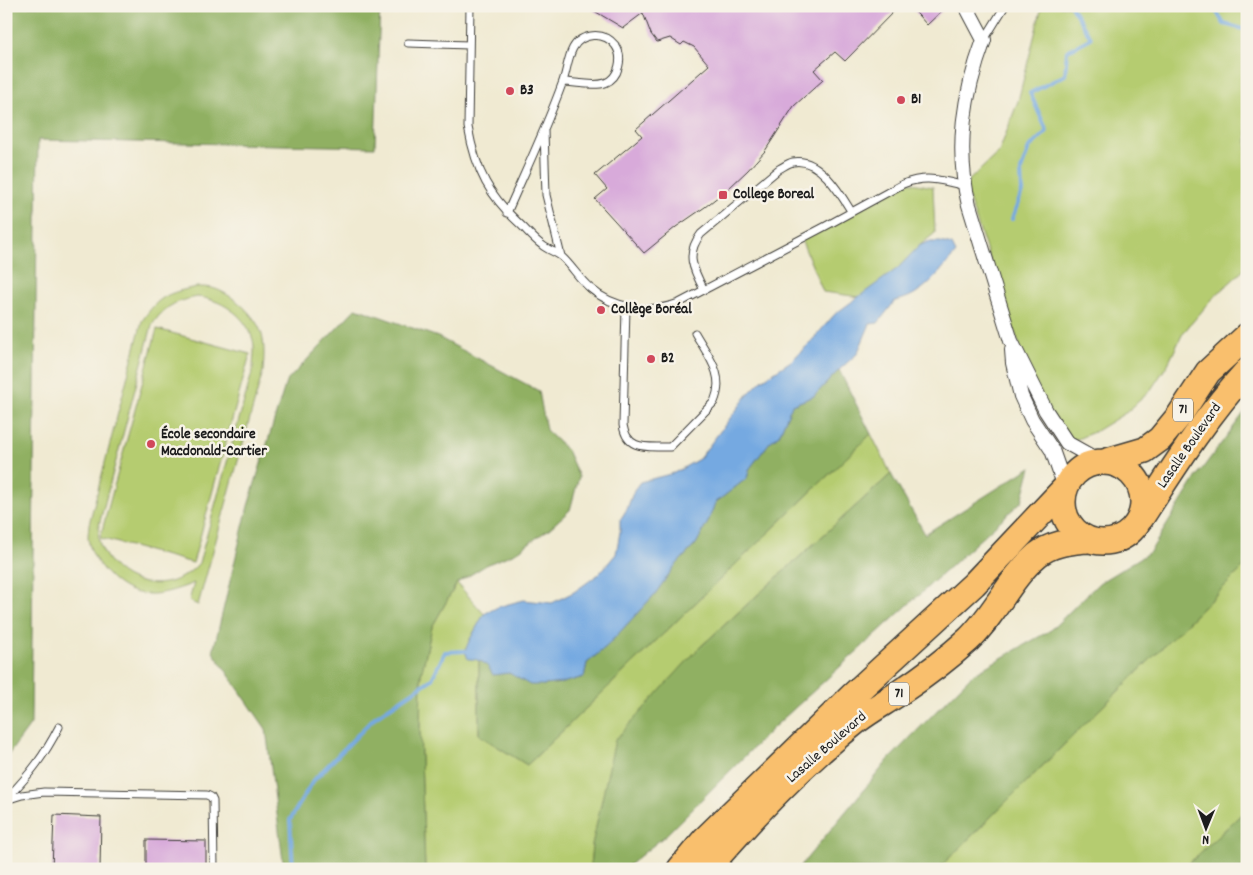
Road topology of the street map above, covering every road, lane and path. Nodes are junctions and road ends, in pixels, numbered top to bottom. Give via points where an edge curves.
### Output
1 (470, 6) edge
2 (966, 6) edge
3 (1005, 6) edge
4 (984, 40) junction
5 (408, 43) dead end
6 (469, 45) junction
7 (563, 82) junction
8 (544, 127) junction
9 (965, 186) junction
10 (851, 211) junction
11 (507, 213) junction
12 (561, 256) junction
13 (704, 290) junction
14 (626, 306) junction
15 (695, 332) dead end
16 (1247, 336) edge
17 (1012, 341) junction
18 (1247, 371) edge
19 (1103, 462) junction
20 (1065, 488) junction
21 (1137, 524) junction
22 (1087, 540) junction
23 (59, 728) dead end
24 (7, 799) edge
25 (709, 857) edge
26 (214, 869) edge
27 (662, 869) edge
28 (680, 869) edge

1 - 6 lane
2 - 4 street
3 - 4 lane
4 - 9 street via 965,102 962,160
5 - 6 lane
6 - 11 lane via 467,110 471,145 484,182
7 - 7 lane via 606,83 619,67 615,45 605,37 581,38 568,56
7 - 8 lane
8 - 11 lane
8 - 12 lane via 546,195
9 - 10 lane via 934,179 913,180
9 - 17 street
10 - 13 lane
10 - 13 lane via 812,164 793,162 779,169 695,241 692,264
11 - 12 lane via 542,245
12 - 14 lane via 591,289
13 - 14 lane via 668,307 646,310
14 - 15 lane via 623,425 624,434 638,446 670,447 714,402 719,383 717,374
16 - 19 highway, Lasalle Boulevard / 71 via 1208,372 1160,439 1145,450
17 - 19 street via 1046,411 1067,442
17 - 20 street via 1013,363 1021,396 1052,450
18 - 21 highway, Lasalle Boulevard / 71 via 1184,451
19 - 20 highway via 1080,469
19 - 21 highway via 1122,467 1136,478 1143,501
20 - 22 highway via 1062,501 1068,524
20 - 25 highway, Lasalle Boulevard / 71 via 974,584 853,695
21 - 22 highway via 1120,539 1098,543
22 - 25 highway, Lasalle Boulevard / 71 via 1060,542 1039,554 1016,576 970,639 900,693 859,718 796,772
23 - 24 lane via 45,754
24 - 26 lane via 44,792 207,795 213,801
25 - 27 highway
25 - 28 highway

